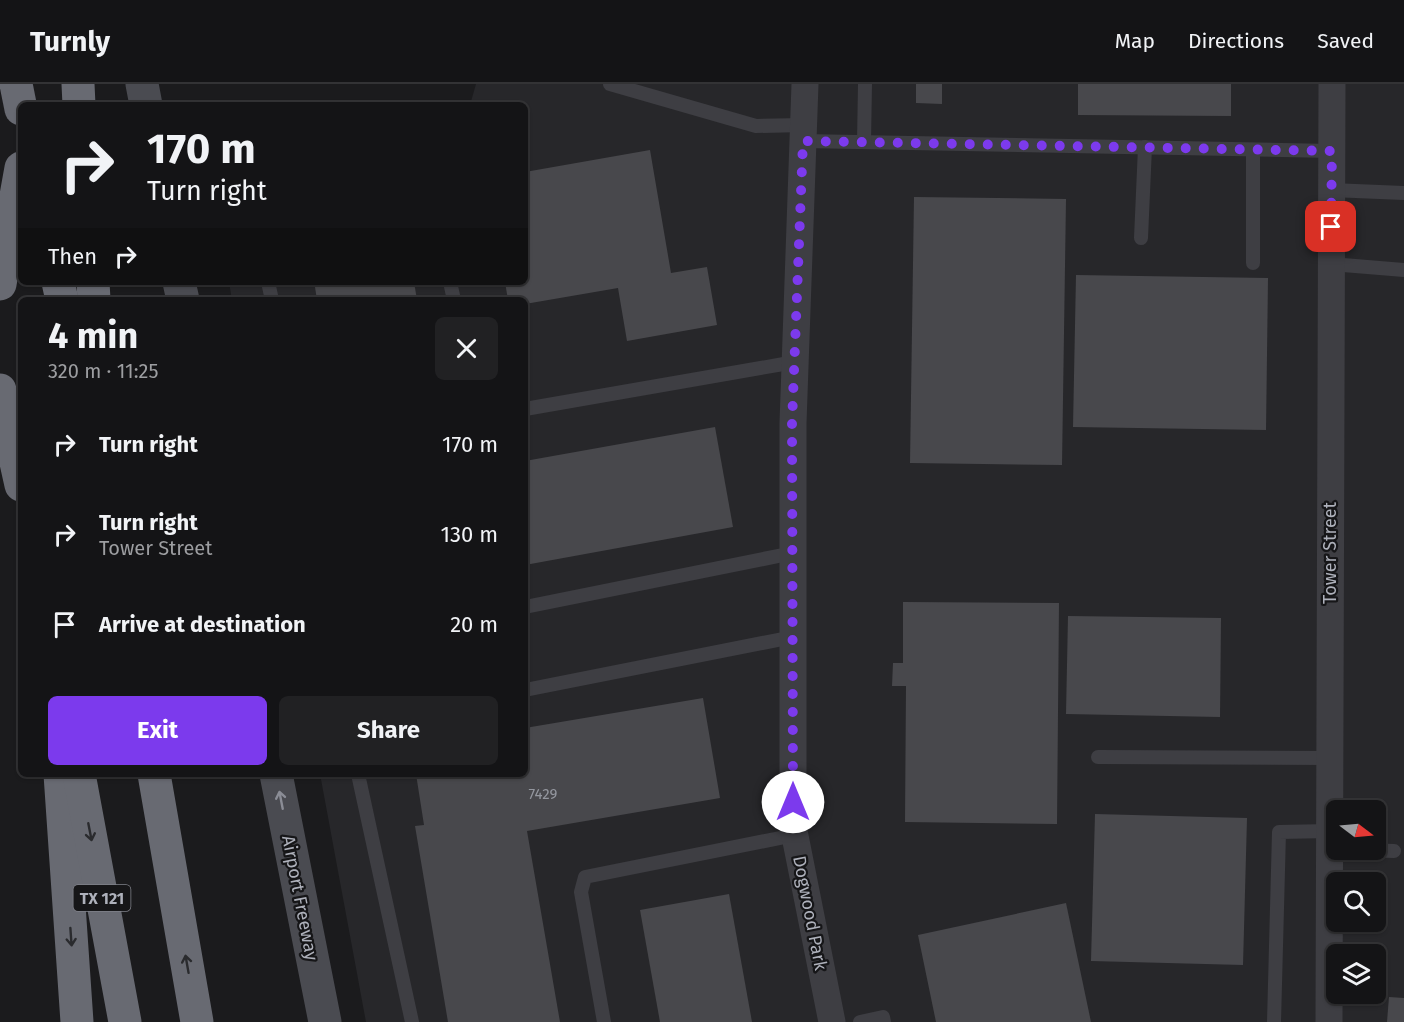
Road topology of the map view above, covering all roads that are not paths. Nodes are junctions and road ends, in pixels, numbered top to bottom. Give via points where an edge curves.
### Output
1 (16, 84) edge
2 (29, 84) edge
3 (78, 84) edge
4 (142, 84) edge
5 (610, 84) edge
6 (805, 84) edge
7 (864, 84) edge
8 (1332, 84) edge
9 (19, 102) edge
10 (28, 102) edge
11 (79, 102) edge
12 (145, 102) edge
13 (803, 133) junction
14 (864, 142) junction
15 (1145, 147) junction
16 (1253, 150) junction
17 (1332, 151) junction
18 (18, 185) edge
19 (1332, 190) junction
20 (1404, 193) edge
21 (1141, 238) dead end
22 (1253, 263) dead end
23 (1331, 264) junction
24 (1404, 270) edge
25 (0, 284) edge
26 (795, 362) junction
27 (0, 390) edge
28 (528, 409) edge
29 (18, 471) edge
30 (793, 553) junction
31 (528, 606) edge
32 (793, 637) junction
33 (528, 689) edge
34 (1098, 757) dead end
35 (1330, 758) junction
36 (60, 777) edge
37 (80, 777) edge
38 (155, 777) edge
39 (277, 777) edge
40 (359, 777) edge
41 (1331, 800) edge
42 (795, 835) junction
43 (1326, 842) edge
44 (1386, 850) edge
45 (1394, 851) dead end
46 (1333, 860) edge
47 (76, 1022) edge
48 (126, 1022) edge
49 (196, 1022) edge
50 (325, 1022) edge
51 (412, 1022) edge
52 (604, 1022) edge
53 (832, 1022) edge
54 (860, 1022) edge
55 (884, 1022) edge
56 (1275, 1022) edge
57 (1329, 1022) edge

1 - 9 highway
2 - 10 highway
3 - 11 highway
4 - 12 main road
5 - 13 lane via 756,126
6 - 13 street, Dogwood Park
7 - 14 lane
8 - 17 street, Tower Street
13 - 14 lane
13 - 26 street, Dogwood Park
14 - 15 lane
15 - 16 lane
15 - 21 lane
16 - 17 lane
16 - 22 lane
17 - 19 street, Tower Street
18 - 25 highway
19 - 20 lane
19 - 23 street, Tower Street
23 - 24 lane
23 - 35 street, Tower Street
26 - 28 lane
26 - 30 street, Dogwood Park
27 - 29 highway
30 - 31 lane
30 - 32 street, Dogwood Park
32 - 33 lane
32 - 42 street, Dogwood Park
34 - 35 lane
35 - 41 street, Tower Street
36 -> 47 highway
37 -> 48 highway, TX 121
49 -> 38 highway
50 -> 39 main road, Airport Freeway
40 - 51 lane
42 - 52 lane via 585,877 581,892
42 - 53 street, Dogwood Park
43 - 56 lane via 1279,832
44 - 45 lane
46 - 57 street, Tower Street
54 - 55 lane via 883,1017

